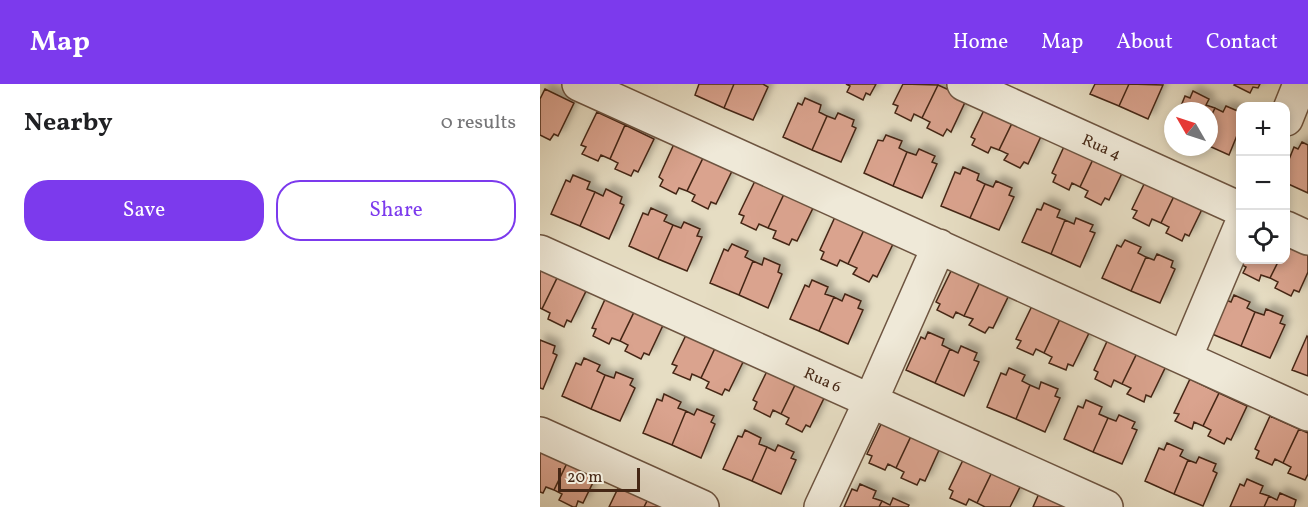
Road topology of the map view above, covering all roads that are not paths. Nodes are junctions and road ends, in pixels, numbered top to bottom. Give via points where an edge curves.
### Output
1 (579, 84) edge
2 (964, 84) edge
3 (1300, 84) edge
4 (1290, 109) edge
5 (1236, 206) edge
6 (1290, 230) edge
7 (1236, 237) edge
8 (1308, 238) edge
9 (939, 246) junction
10 (540, 252) edge
11 (1185, 358) junction
12 (871, 400) junction
13 (1308, 414) edge
14 (540, 435) edge
15 (702, 507) edge
16 (821, 507) edge
17 (1106, 507) edge

1 - 9 street
2 - 5 street, Rua 4
3 - 4 street
6 - 8 street
7 - 11 street
9 - 11 street
9 - 12 street
10 - 12 street, Rua 6
11 - 13 street
12 - 16 street
12 - 17 street, Rua 6
14 - 15 street

